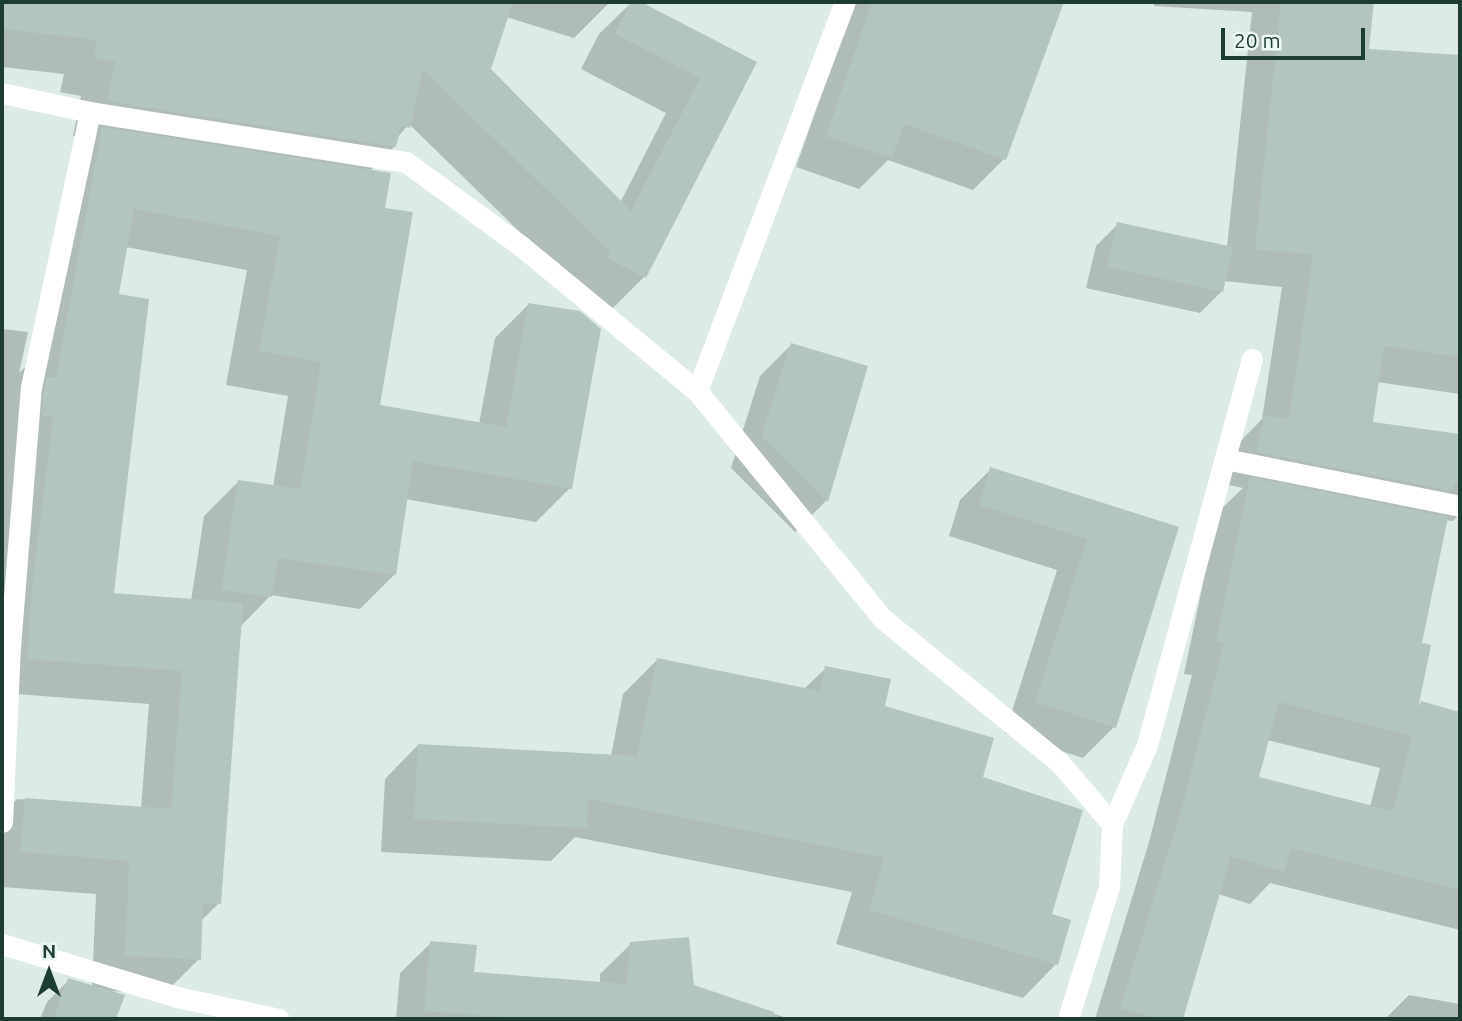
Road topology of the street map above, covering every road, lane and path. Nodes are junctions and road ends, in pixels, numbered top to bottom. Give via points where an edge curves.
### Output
1 (845, 2) edge
2 (2, 93) edge
3 (90, 112) junction
4 (1252, 359) dead end
5 (697, 391) junction
6 (1224, 459) junction
7 (1460, 506) edge
8 (2, 822) edge
9 (1112, 824) junction
10 (2, 944) edge
11 (279, 1019) edge
12 (1068, 1019) edge

1 - 5 street
2 - 3 street
3 - 5 street via 406,162 521,246
3 - 8 street via 32,387 10,647
4 - 6 street
5 - 9 street via 883,619 1060,763
6 - 7 street
6 - 9 street via 1147,745
9 - 12 street via 1109,887
10 - 11 street via 177,997

